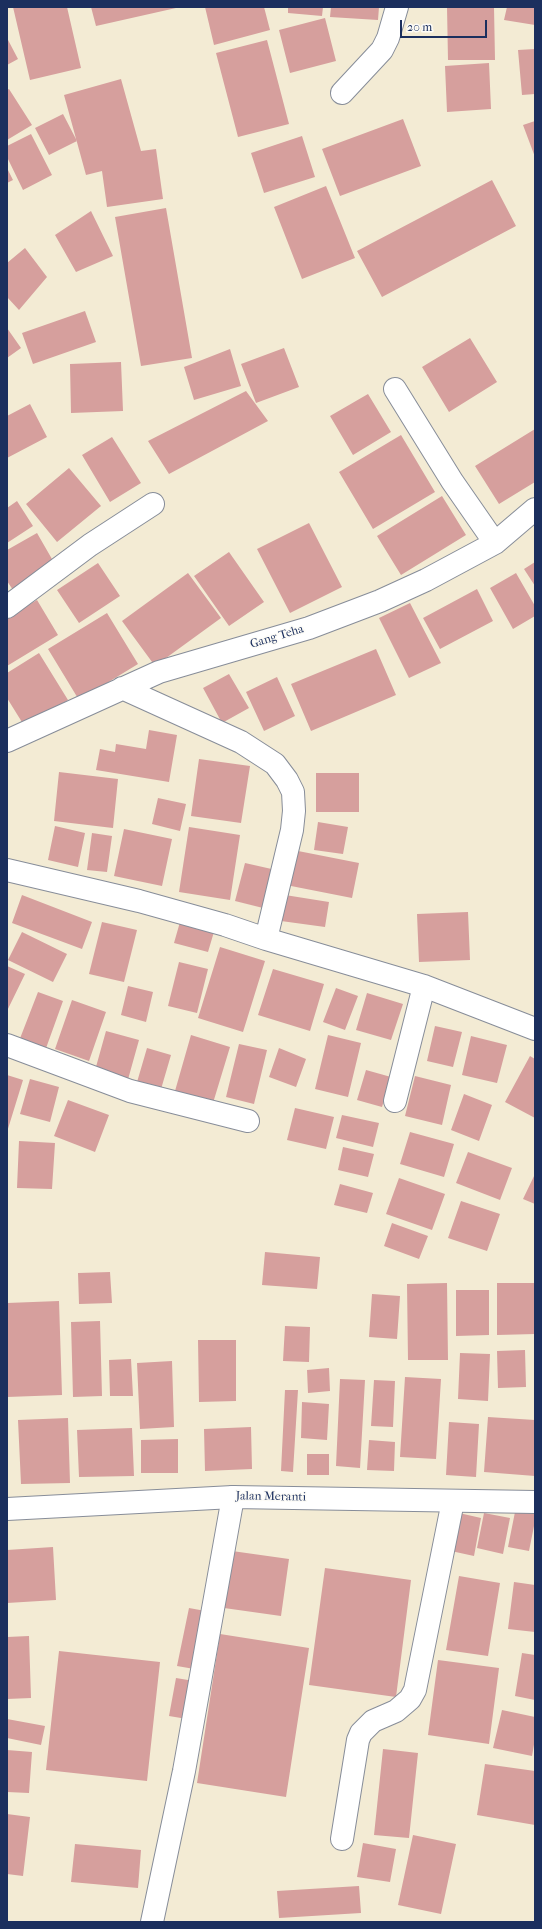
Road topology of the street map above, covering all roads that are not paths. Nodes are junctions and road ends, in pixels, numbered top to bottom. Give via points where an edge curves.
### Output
1 (397, 7) edge
2 (342, 93) dead end
3 (395, 390) dead end
4 (153, 504) dead end
5 (535, 509) edge
6 (494, 543) junction
7 (7, 607) edge
8 (122, 688) junction
9 (7, 741) edge
10 (7, 870) edge
11 (266, 940) junction
12 (424, 986) junction
13 (535, 1029) edge
14 (7, 1045) edge
15 (395, 1101) dead end
16 (248, 1121) dead end
17 (233, 1497) junction
18 (453, 1501) junction
19 (535, 1502) edge
20 (7, 1509) edge
21 (342, 1839) dead end
22 (152, 1922) edge

1 - 2 street via 382,50
3 - 6 street via 452,482
4 - 7 street via 90,545
5 - 6 street, Gang Teha
6 - 8 street, Gang Teha via 426,580 380,601 309,628 159,672
8 - 9 street, Gang Teha
8 - 11 street via 241,742 275,764 287,780 293,792 292,830
10 - 11 street via 139,901
11 - 12 street
12 - 13 street
12 - 15 street
14 - 16 street via 130,1091
17 - 18 street, Jalan Meranti
17 - 20 street, Jalan Meranti
17 - 22 street via 186,1763
18 - 19 street, Jalan Meranti
18 - 21 street via 414,1690 410,1699 396,1711 373,1721 361,1733

